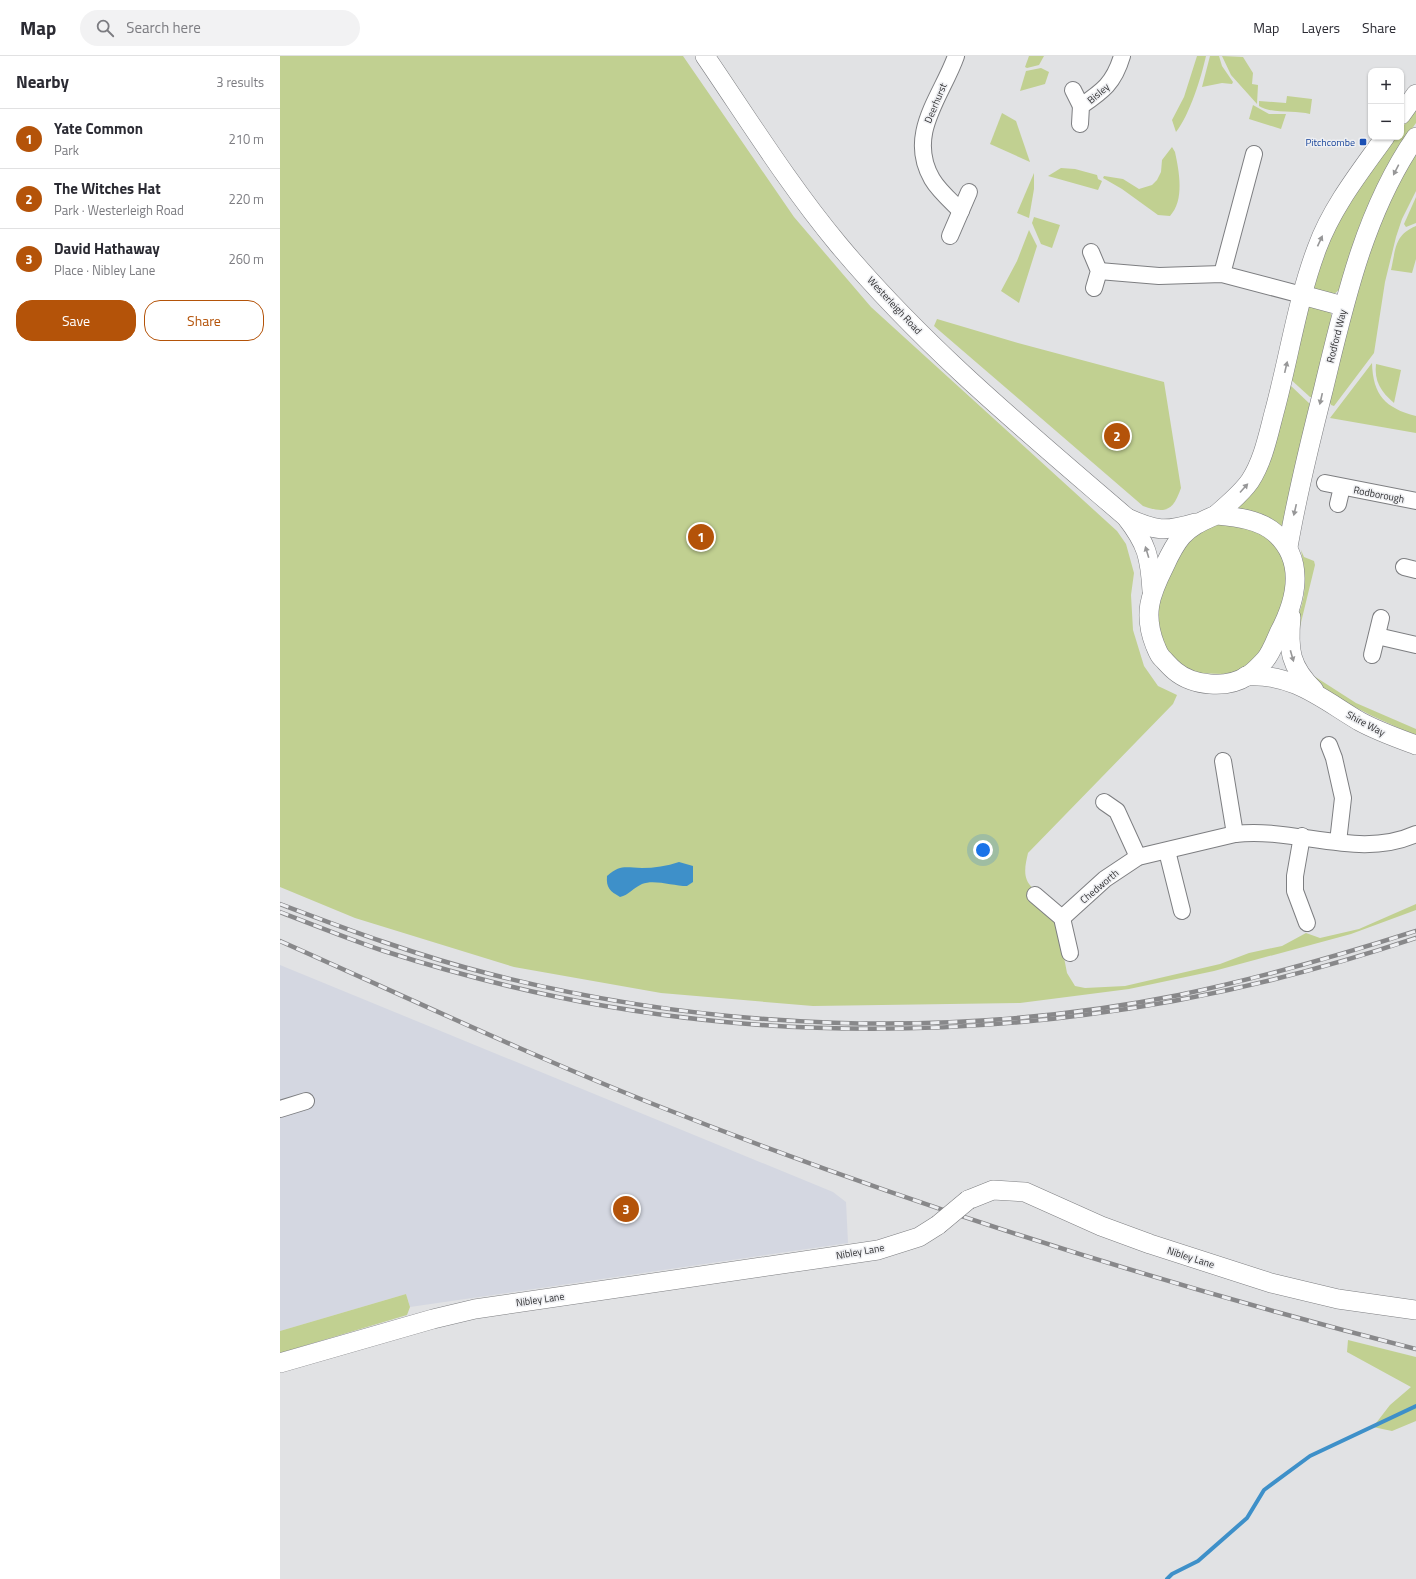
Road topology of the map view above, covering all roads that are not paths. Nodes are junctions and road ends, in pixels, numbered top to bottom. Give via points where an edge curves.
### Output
1 (705, 56) edge
2 (956, 56) edge
3 (1122, 56) edge
4 (1073, 90) dead end
5 (1416, 94) edge
6 (1081, 106) junction
7 (1404, 111) edge
8 (1080, 124) dead end
9 (1416, 137) edge
10 (1383, 140) edge
11 (1254, 154) dead end
12 (969, 192) dead end
13 (961, 211) junction
14 (950, 236) dead end
15 (1091, 252) dead end
16 (1099, 271) junction
17 (1222, 274) junction
18 (1094, 288) dead end
19 (1302, 295) junction
20 (1344, 306) junction
21 (1325, 483) dead end
22 (1342, 487) junction
23 (1416, 501) edge
24 (1338, 504) dead end
25 (1216, 515) junction
26 (1126, 517) junction
27 (1196, 523) junction
28 (1288, 547) junction
29 (1152, 591) junction
30 (1292, 603) junction
31 (1381, 618) dead end
32 (1377, 636) junction
33 (1416, 645) edge
34 (1372, 655) dead end
35 (1246, 676) junction
36 (1320, 695) junction
37 (1329, 745) dead end
38 (1416, 745) edge
39 (1223, 761) dead end
40 (1104, 802) dead end
41 (1235, 834) junction
42 (1416, 834) edge
43 (1302, 836) junction
44 (1338, 842) junction
45 (1167, 851) junction
46 (1138, 857) junction
47 (1035, 895) dead end
48 (1182, 911) dead end
49 (1062, 918) junction
50 (1307, 923) dead end
51 (1070, 953) dead end
52 (306, 1101) dead end
53 (280, 1109) edge
54 (1416, 1310) edge
55 (280, 1363) edge

1 - 26 street, Westerleigh Road via 838,244 930,342 999,408
2 - 13 street, Deerhurst via 927,119 923,147 927,170 933,181
3 - 6 street, Bisley via 1113,79 1105,89
4 - 6 street, Bisley
5 - 7 street
6 - 8 street, Bisley
9 -> 20 street, Rodford Way via 1406,151 1371,223
19 -> 10 street via 1328,222 1349,187
11 - 17 street
12 - 13 street
13 - 14 street
15 - 16 street
16 - 17 street via 1159,276
16 - 18 street
17 - 19 street
19 - 20 street
25 -> 19 street via 1250,482 1258,466 1283,380
20 -> 28 street, Rodford Way
21 - 22 street, Rodborough
22 - 23 street, Rodborough
22 - 24 street, Rodborough
25 - 27 street, Westerleigh Road
25 - 28 street via 1260,524 1275,533
26 - 27 street, Westerleigh Road via 1145,526 1162,530 1172,530
29 -> 26 street, Westerleigh Road via 1148,552
27 - 29 street via 1173,547
28 - 30 street via 1295,576
29 - 35 street via 1148,616 1151,633 1160,656 1176,672 1196,682 1214,684 1231,682
30 - 35 street via 1266,660
30 -> 36 street, Shire Way via 1290,650 1302,678
31 - 32 street
32 - 33 street
32 - 34 street
35 - 36 street, Shire Way via 1277,678 1298,684
36 - 38 street, Shire Way via 1382,733
37 - 44 street via 1344,798
39 - 41 street
40 - 46 street via 1117,811
41 - 43 street, Chedworth via 1249,832
41 - 45 street, Chedworth
42 - 44 street, Chedworth via 1387,844 1356,845
43 - 44 street, Chedworth
43 - 50 street via 1295,891
45 - 46 street, Chedworth
45 - 48 street
46 - 49 street, Chedworth via 1106,879
47 - 49 street
49 - 51 street
52 - 53 street
54 - 55 street, Nibley Lane, bridge via 1338,1299 1271,1283 1122,1234 1025,1192 993,1190 968,1200 919,1237 878,1250 475,1309

